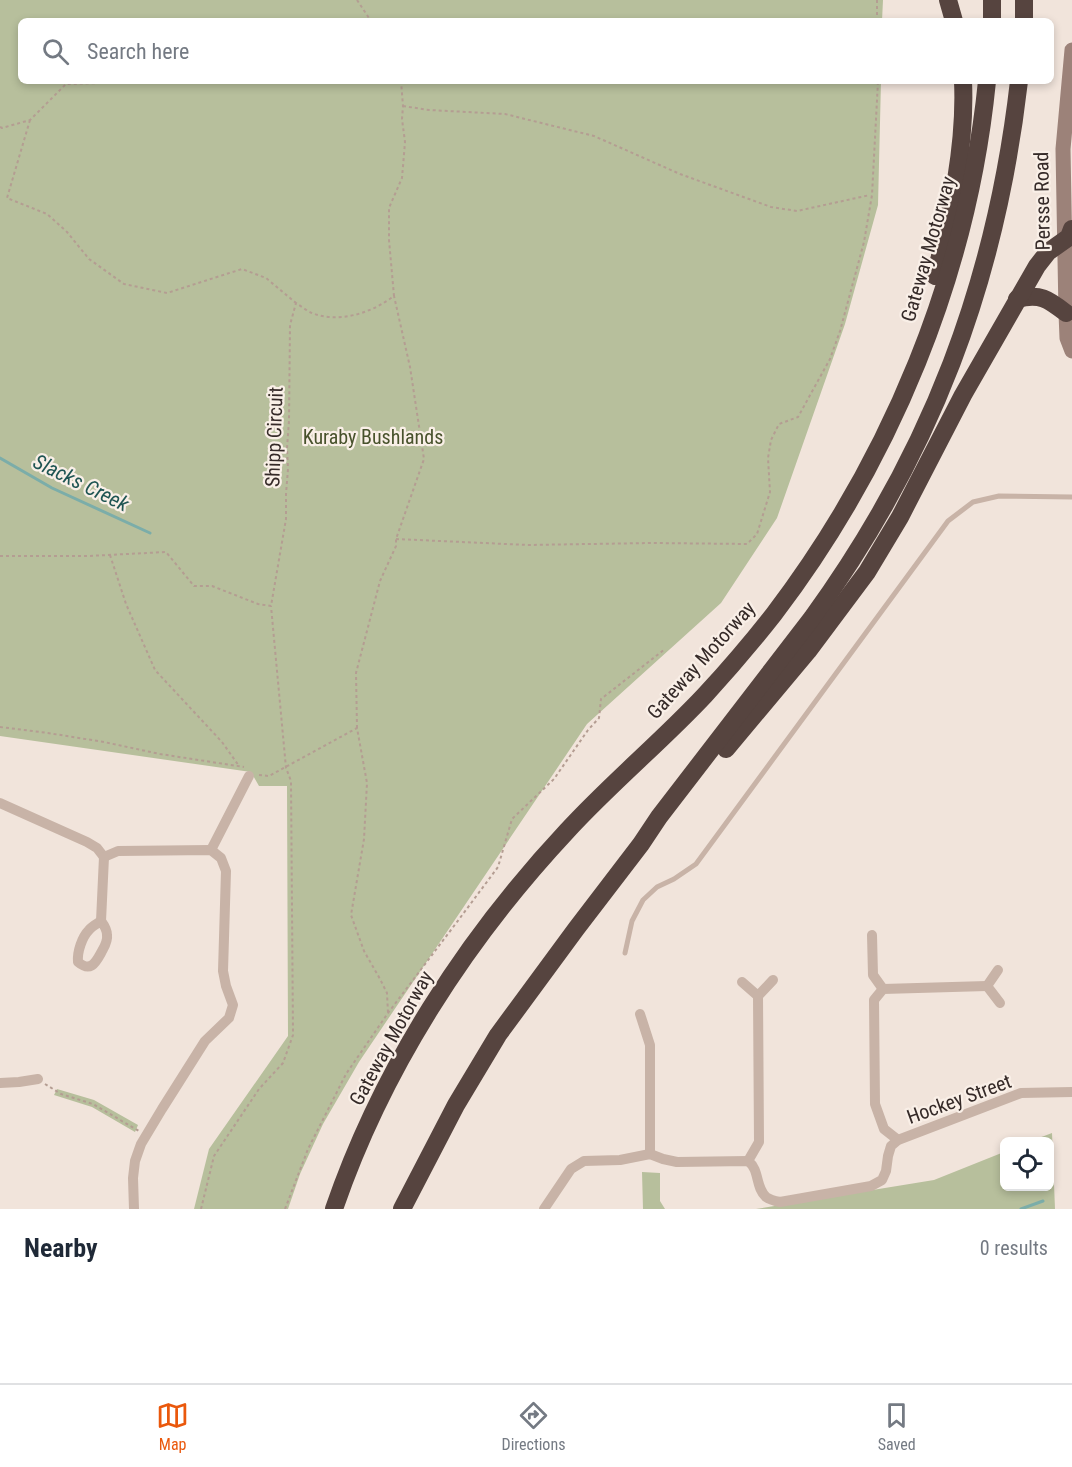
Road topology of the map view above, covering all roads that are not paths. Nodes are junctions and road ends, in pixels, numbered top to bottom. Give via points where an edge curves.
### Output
1 (948, 0) edge
2 (992, 0) edge
3 (1024, 0) edge
4 (953, 18) edge
5 (992, 18) edge
6 (1024, 18) edge
7 (1072, 50) edge
8 (963, 84) edge
9 (987, 84) edge
10 (1019, 84) edge
11 (1068, 236) edge
12 (1017, 299) junction
13 (1066, 313) junction
14 (927, 336) junction
15 (1072, 351) edge
16 (1072, 497) edge
17 (249, 776) road end
18 (0, 803) edge
19 (641, 844) junction
20 (211, 850) junction
21 (104, 857) junction
22 (101, 921) dead end
23 (872, 935) dead end
24 (625, 953) dead end
25 (998, 969) dead end
26 (773, 980) dead end
27 (741, 982) dead end
28 (987, 986) junction
29 (883, 989) junction
30 (758, 996) junction
31 (1000, 1004) dead end
32 (640, 1014) dead end
33 (38, 1079) road end
34 (0, 1083) edge
35 (1072, 1092) edge
36 (898, 1140) junction
37 (650, 1154) junction
38 (748, 1161) junction
39 (134, 1209) edge
40 (334, 1209) edge
41 (402, 1209) edge
42 (544, 1209) edge

1 - 4 highway
2 - 5 highway
3 - 6 highway
7 - 11 street, Persse Road via 1063,135
8 - 14 highway via 958,158 925,314
9 - 14 highway, Gateway Motorway via 968,197
10 - 19 highway via 1004,186 979,284 956,355 908,464 837,584
11 - 12 highway via 1042,258
11 - 13 street, Persse Road
12 - 13 highway via 1043,298
12 - 19 highway via 867,572 808,651 670,818
13 - 15 street, Persse Road
14 - 40 highway, Gateway Motorway via 889,428 851,498 773,615 704,696 540,860 464,958 392,1077
16 - 24 lane via 999,495 973,502 948,521 696,864 643,900 632,921
17 - 20 street
18 - 21 street via 87,842
19 - 41 highway via 498,1035
20 - 21 street via 118,851
20 - 39 street via 221,858 226,871 223,971 233,1005 229,1018 205,1041 141,1144 133,1178
21 - 22 street
23 - 29 street via 873,975
25 - 28 street
26 - 30 street
27 - 30 street
28 - 29 street
28 - 31 street
29 - 36 street via 874,1000 875,1104 884,1129
30 - 38 street via 759,1142
32 - 37 street via 650,1045
33 - 34 street
35 - 36 street, Hockey Street via 1021,1093
36 - 38 street, Hockey Street via 891,1146 882,1180 871,1186 780,1203 767,1198 760,1189 754,1166
37 - 38 street via 677,1162
37 - 42 street via 584,1161 571,1169

